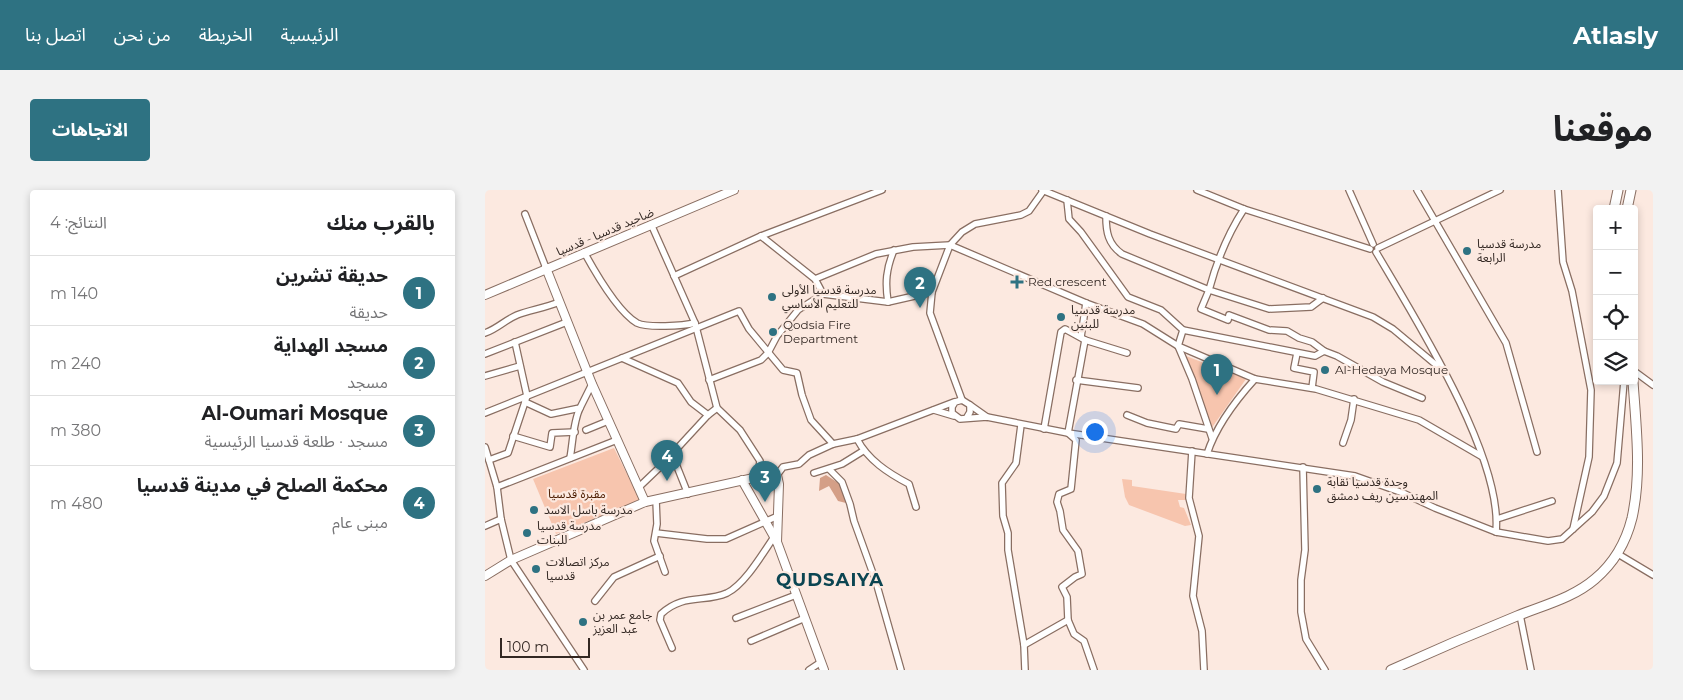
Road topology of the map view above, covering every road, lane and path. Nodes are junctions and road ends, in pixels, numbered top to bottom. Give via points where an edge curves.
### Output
1 (734, 190) edge
2 (882, 190) edge
3 (1043, 190) edge
4 (1197, 190) edge
5 (1349, 190) edge
6 (1417, 190) edge
7 (1500, 190) edge
8 (1557, 190) edge
9 (1618, 190) edge
10 (1631, 190) edge
11 (1067, 200) junction
12 (1615, 205) edge
13 (1628, 205) edge
14 (1244, 209) junction
15 (525, 214) dead end
16 (1106, 216) junction
17 (1435, 223) junction
18 (651, 224) junction
19 (761, 236) junction
20 (950, 244) junction
21 (1375, 248) junction
22 (895, 250) junction
23 (585, 252) junction
24 (1218, 259) junction
25 (546, 268) junction
26 (674, 276) junction
27 (815, 279) junction
28 (1209, 290) junction
29 (932, 292) junction
30 (823, 294) junction
31 (485, 295) edge
32 (1323, 298) junction
33 (559, 302) junction
34 (888, 302) junction
35 (1086, 304) junction
36 (567, 322) junction
37 (696, 326) junction
38 (1183, 330) junction
39 (485, 333) edge
40 (1083, 339) junction
41 (515, 342) junction
42 (1178, 346) junction
43 (1324, 351) junction
44 (769, 353) junction
45 (1127, 353) dead end
46 (1297, 353) junction
47 (485, 354) edge
48 (622, 358) junction
49 (521, 366) junction
50 (1443, 370) junction
51 (587, 372) junction
52 (1638, 374) edge
53 (485, 376) edge
54 (1255, 379) junction
55 (709, 380) junction
56 (1076, 380) junction
57 (592, 384) junction
58 (1624, 385) edge
59 (1633, 385) edge
60 (1653, 385) edge
61 (1138, 388) dead end
62 (1312, 388) junction
63 (527, 396) junction
64 (1421, 398) dead end
65 (1354, 399) junction
66 (962, 400) junction
67 (525, 402) junction
68 (955, 402) junction
69 (969, 405) junction
70 (580, 408) junction
71 (717, 408) junction
72 (934, 410) junction
73 (485, 413) edge
74 (708, 414) junction
75 (1127, 415) dead end
76 (954, 416) junction
77 (967, 417) junction
78 (987, 417) junction
79 (608, 420) junction
80 (1021, 426) junction
81 (1208, 428) junction
82 (1043, 429) junction
83 (586, 430) dead end
84 (575, 432) junction
85 (1067, 433) junction
86 (513, 436) junction
87 (1212, 438) junction
88 (857, 439) junction
89 (617, 440) junction
90 (1343, 443) dead end
91 (833, 444) junction
92 (485, 447) edge
93 (863, 451) junction
94 (1193, 451) junction
95 (1537, 452) dead end
96 (672, 454) junction
97 (1207, 454) junction
98 (1481, 456) junction
99 (570, 458) junction
100 (489, 460) junction
101 (1303, 467) junction
102 (829, 468) junction
103 (814, 473) dead end
104 (777, 475) junction
105 (751, 478) junction
106 (742, 480) junction
107 (497, 486) junction
108 (638, 488) junction
109 (687, 494) junction
110 (656, 500) junction
111 (645, 502) junction
112 (1552, 502) dead end
113 (916, 507) dead end
114 (778, 516) junction
115 (501, 519) junction
116 (1497, 519) junction
117 (764, 521) junction
118 (485, 526) edge
119 (1573, 529) junction
120 (1496, 532) junction
121 (656, 533) junction
122 (775, 539) junction
123 (1618, 554) junction
124 (660, 556) junction
125 (511, 560) junction
126 (665, 572) dead end
127 (1653, 574) edge
128 (485, 576) edge
129 (797, 595) junction
130 (595, 601) dead end
131 (1519, 615) junction
132 (736, 618) dead end
133 (805, 618) junction
134 (1068, 620) junction
135 (751, 641) dead end
136 (1024, 646) junction
137 (672, 648) dead end
138 (822, 666) edge
139 (583, 670) edge
140 (809, 670) edge
141 (901, 670) edge
142 (1025, 670) edge
143 (1094, 670) edge
144 (1204, 670) edge
145 (1325, 670) edge
146 (1391, 670) edge
147 (1531, 670) edge

1 - 18 main road, ضاحيد قدسيا - قدسيا
2 - 19 street
3 - 11 street
3 - 20 street via 1029,211 975,224
4 - 14 street
5 - 21 street
6 - 17 street
7 - 17 street
8 - 119 street via 1563,262 1573,291 1591,390 1589,457
9 - 12 main road
10 - 13 main road
11 - 16 street
11 - 38 street via 1069,219 1128,296 1161,310
14 - 21 street
14 - 24 street
15 - 25 street
16 - 24 street
16 - 28 street via 1106,233 1121,254
17 - 21 street
17 - 95 street via 1506,343
18 - 23 main road, ضاحيد قدسيا - قدسيا
18 - 26 street
19 - 26 street
19 - 27 street
20 - 22 street
20 - 29 street
20 - 35 street
21 - 50 street
22 - 27 street
22 - 34 street via 885,284
23 - 25 main road, ضاحيد قدسيا - قدسيا
23 - 37 street via 603,284 630,318 639,324
24 - 28 street
24 - 32 street
25 - 31 main road, ضاحيد قدسيا - قدسيا
25 - 33 main road
26 - 37 street
27 - 30 street
28 - 32 street via 1269,309 1311,307
28 - 43 street via 1201,310 1228,320 1229,315 1269,330 1287,331
29 - 34 street
29 - 66 street via 930,313
30 - 34 street
30 - 44 street via 797,310 777,336
32 - 50 street via 1373,317
33 - 36 main road
33 - 39 street via 516,316
35 - 40 street
35 - 42 street via 1143,324
36 - 41 street
36 - 51 main road
37 - 44 street via 739,311
37 - 48 street
37 - 55 street
38 - 42 street
38 - 46 street
40 - 45 street
40 - 56 street
40 - 82 street via 1065,329 1061,332
41 - 47 street
41 - 49 street
42 - 54 street
42 - 81 street
43 - 46 street via 1315,356
43 - 64 street
44 - 55 street via 761,360
44 - 91 street via 783,370 797,373 811,420
46 - 62 street via 1294,368 1313,371
48 - 51 street
48 - 74 street via 679,383 691,402
49 - 53 street
49 - 63 street
50 - 98 street
51 - 57 main road
51 - 63 street
52 - 60 street
54 - 62 street
54 - 87 street
55 - 71 street
56 - 61 street
56 - 85 street
57 - 70 street
57 - 79 main road
58 - 119 street via 1620,446 1611,481 1592,512
59 - 123 main road via 1637,481 1632,518
62 - 65 street
63 - 67 street
63 - 73 street
65 - 90 street
65 - 98 street via 1419,420
66 - 68 street
66 - 69 street
67 - 70 street via 551,414
67 - 86 street
68 - 72 street
68 - 76 street
69 - 77 street via 971,412
69 - 78 street
70 - 84 street
71 - 74 street
71 - 105 street via 740,430 760,461
72 - 76 street
72 - 88 street
74 - 96 street
75 - 81 street via 1176,430 1179,424
76 - 77 street via 960,419
77 - 78 street
78 - 80 street
79 - 83 street
79 - 89 main road
80 - 82 street
80 - 136 street via 1016,463 1002,483 1003,516
81 - 87 street
82 - 85 street
84 - 86 street via 552,433 550,447
84 - 99 street
85 - 94 street
85 - 134 street via 1076,440 1071,489 1059,494 1057,502 1063,530 1078,552 1082,574 1062,587 1067,597
86 - 100 street via 508,453
87 - 97 street
88 - 91 street
88 - 93 street
89 - 99 street
89 - 108 main road
91 - 104 street via 809,454 799,464 783,467
92 - 100 street
93 - 102 street
93 - 113 street via 889,474 909,484
94 - 97 street
94 - 144 street via 1189,498 1199,536 1193,596 1202,631
96 - 108 street
96 - 109 street
97 - 101 street
98 - 116 street
99 - 107 street
100 - 107 street
101 - 120 street via 1355,476
101 - 145 street via 1305,550 1301,612 1306,639
102 - 103 street
102 - 141 street via 842,482 850,504
104 - 105 main road
104 - 114 main road
105 - 106 main road
106 - 109 main road
106 - 117 main road
107 - 115 street
108 - 111 main road
109 - 110 main road
110 - 111 main road
110 - 121 street
111 - 125 main road
112 - 116 street
114 - 117 street
114 - 122 main road
115 - 118 street
115 - 125 street
116 - 120 street
117 - 121 street via 725,538
117 - 122 main road
119 - 120 street via 1562,538 1548,541
121 - 124 street via 654,541
122 - 129 main road
122 - 137 street via 728,593 679,602 661,614 660,620
123 - 127 street
123 - 131 main road via 1580,590
124 - 126 street
124 - 130 street via 613,576
125 - 128 main road
125 - 139 street
129 - 132 street
129 - 133 main road
131 - 146 main road
131 - 147 street
133 - 135 street
133 - 138 main road
134 - 136 street
134 - 143 street via 1074,634 1084,641
136 - 142 street
138 - 140 street

